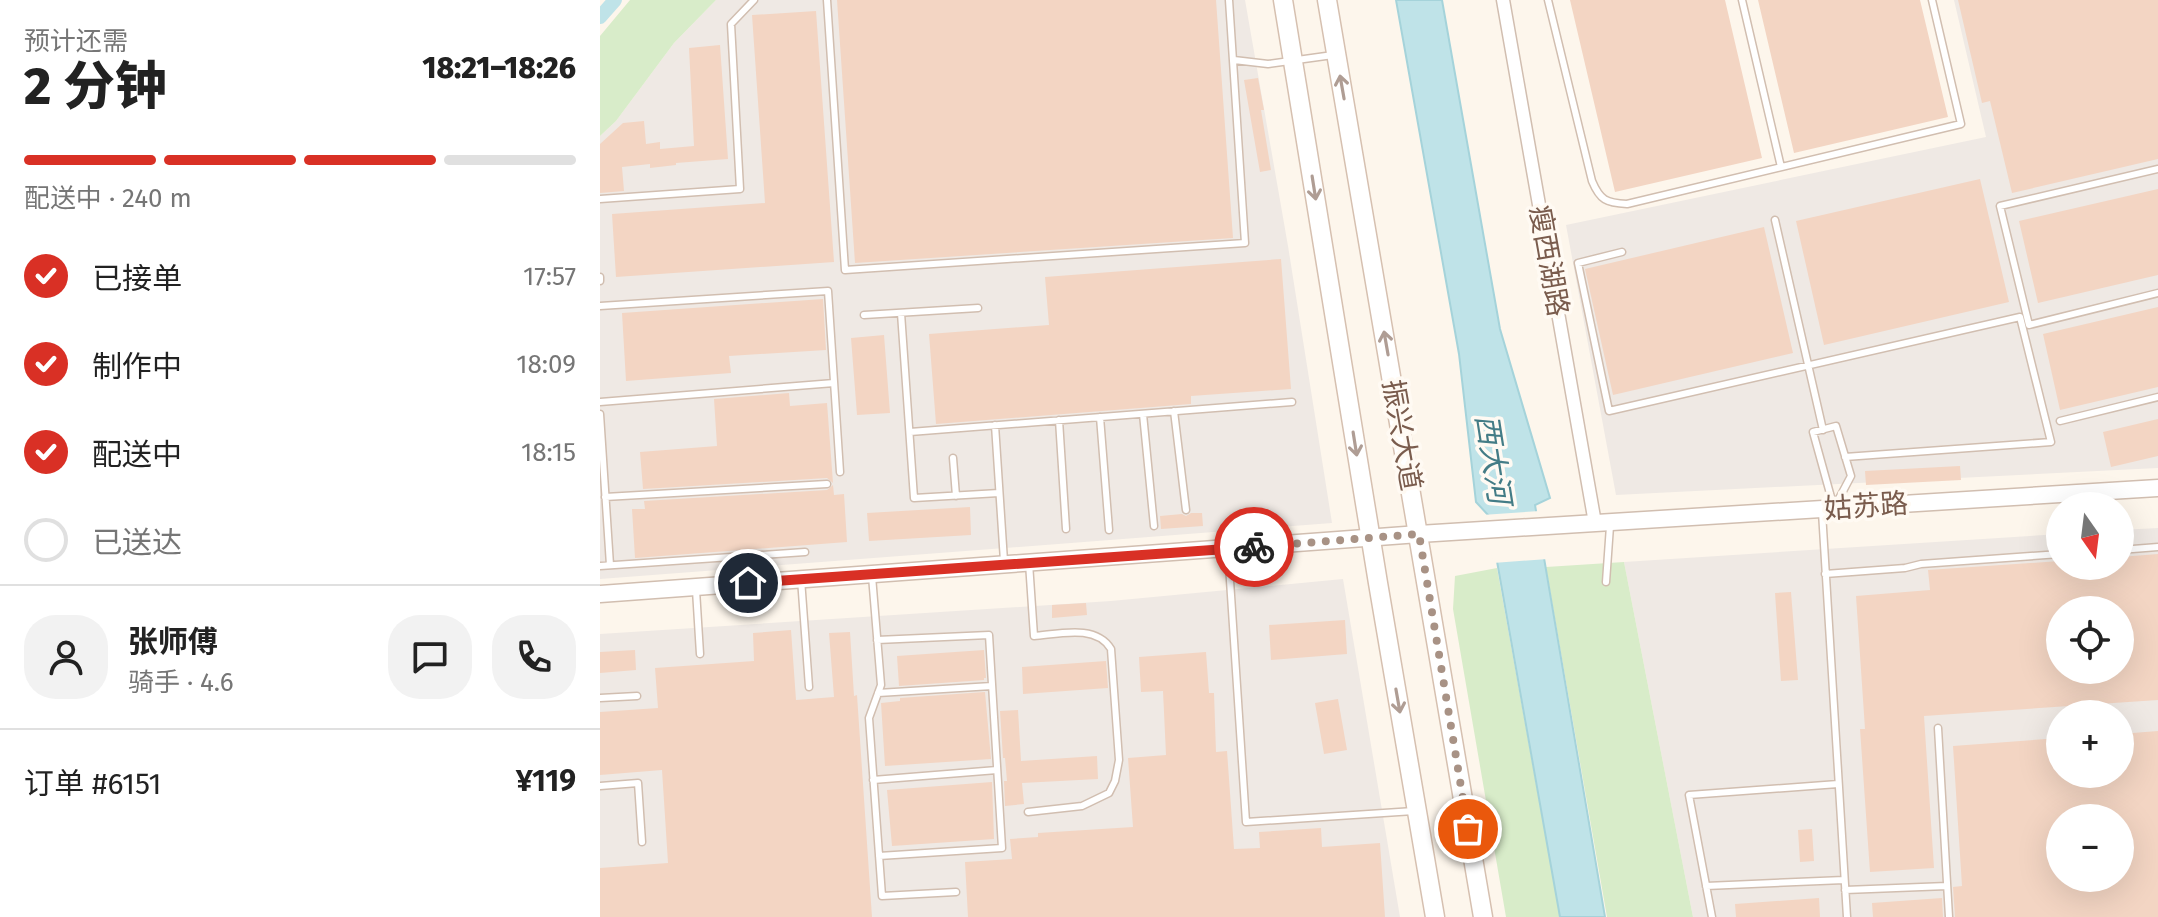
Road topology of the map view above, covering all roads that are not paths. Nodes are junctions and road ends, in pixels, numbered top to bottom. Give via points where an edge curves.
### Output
1 (754, 0) edge
2 (827, 0) edge
3 (1229, 0) edge
4 (1283, 0) edge
5 (1327, 0) edge
6 (1503, 0) edge
7 (1548, 0) edge
8 (1742, 0) edge
9 (1932, 0) edge
10 (1336, 55) junction
11 (1234, 60) junction
12 (1293, 61) junction
13 (1781, 167) junction
14 (2158, 169) edge
15 (600, 199) edge
16 (1775, 220) dead end
17 (1622, 252) dead end
18 (2158, 293) edge
19 (600, 306) edge
20 (978, 308) dead end
21 (901, 313) junction
22 (864, 315) dead end
23 (1808, 366) junction
24 (834, 383) junction
25 (2158, 397) edge
26 (600, 402) edge
27 (1292, 402) dead end
28 (1174, 411) junction
29 (600, 414) edge
30 (1143, 414) junction
31 (1100, 417) junction
32 (1059, 420) junction
33 (2060, 421) dead end
34 (995, 425) junction
35 (1823, 430) junction
36 (910, 432) junction
37 (1845, 457) junction
38 (953, 458) dead end
39 (840, 472) dead end
40 (827, 484) dead end
41 (2158, 488) edge
42 (999, 493) junction
43 (956, 496) junction
44 (605, 497) junction
45 (1828, 508) junction
46 (1186, 510) dead end
47 (1603, 522) junction
48 (1154, 526) dead end
49 (1066, 529) dead end
50 (1109, 530) dead end
51 (1419, 534) junction
52 (1371, 538) junction
53 (2158, 547) edge
54 (1228, 549) junction
55 (2134, 549) edge
56 (805, 552) dead end
57 (2046, 555) edge
58 (1029, 563) junction
59 (610, 565) junction
60 (1004, 565) junction
61 (600, 566) edge
62 (1825, 574) junction
63 (872, 575) junction
64 (801, 579) junction
65 (1606, 582) dead end
66 (695, 587) junction
67 (600, 594) edge
68 (877, 640) junction
69 (700, 654) dead end
70 (992, 686) junction
71 (809, 687) dead end
72 (878, 693) junction
73 (637, 696) dead end
74 (600, 698) edge
75 (1938, 728) dead end
76 (997, 770) junction
77 (873, 780) junction
78 (1838, 784) junction
79 (600, 786) edge
80 (1417, 811) junction
81 (1028, 812) dead end
82 (642, 842) dead end
83 (879, 856) junction
84 (1844, 880) junction
85 (1706, 886) junction
86 (1947, 886) junction
87 (1845, 890) junction
88 (956, 892) dead end
89 (1435, 917) edge
90 (1483, 917) edge
91 (1712, 917) edge
92 (1847, 917) edge
93 (1949, 917) edge

1 - 15 lane via 731,24 740,189
2 - 11 lane via 845,270 1245,243
3 - 11 lane
4 - 12 main road, 振兴大道
5 - 10 main road, 振兴大道
6 - 47 street, 瘦西湖路
7 - 13 lane via 1599,196 1627,204
8 - 13 lane
9 - 13 lane via 1961,124
10 - 12 lane
51 -> 10 main road, 振兴大道
11 - 12 lane
12 -> 52 main road, 振兴大道
14 - 18 lane via 2000,206 2029,325
16 - 23 lane
17 - 23 lane via 1578,263 1609,411
19 - 24 lane via 828,291
20 - 21 lane
21 - 22 lane
21 - 36 lane
23 - 35 lane
23 - 37 lane via 2020,317 2051,442
24 - 26 lane
24 - 39 lane
25 - 33 lane
27 - 28 lane
28 - 30 lane
28 - 46 lane
29 - 44 lane
30 - 31 lane
30 - 48 lane
31 - 32 lane
31 - 50 lane
32 - 34 lane
32 - 49 lane
34 - 36 lane
34 - 42 lane
35 - 37 lane via 1836,426
35 - 45 lane via 1813,432
36 - 43 lane via 914,498
37 - 45 lane via 1851,476
38 - 43 lane
40 - 44 lane
41 - 45 street, 姑苏路
42 - 43 lane
42 - 60 lane
44 - 59 lane
45 - 47 street, 姑苏路
45 - 62 lane
47 - 51 street, 姑苏路
47 - 65 lane
51 - 52 street
51 - 90 main road, 振兴大道
52 - 54 street
52 -> 80 main road, 振兴大道
53 - 55 lane
54 - 58 street
54 - 80 lane via 1246,822
56 - 59 lane
57 - 62 lane
58 - 60 street
58 - 81 lane via 1034,636 1087,633 1111,649 1119,760 1109,793 1082,806
59 - 61 lane
60 - 63 street
62 - 78 lane
63 - 64 street
63 - 68 lane
64 - 66 street
64 - 71 lane
66 - 67 street
66 - 69 lane
68 - 70 lane via 989,635
68 - 72 lane
70 - 72 lane
70 - 76 lane
72 - 77 lane via 869,718
73 - 74 lane
75 - 86 lane
76 - 77 lane
76 - 83 lane via 1002,848
77 - 83 lane
78 - 84 lane
78 - 85 lane via 1689,795
79 - 82 lane via 638,783
80 - 89 main road, 振兴大道
83 - 88 lane via 882,896
84 - 85 lane
84 - 87 lane
85 - 91 lane
86 - 87 lane
86 - 93 lane
87 - 92 lane

